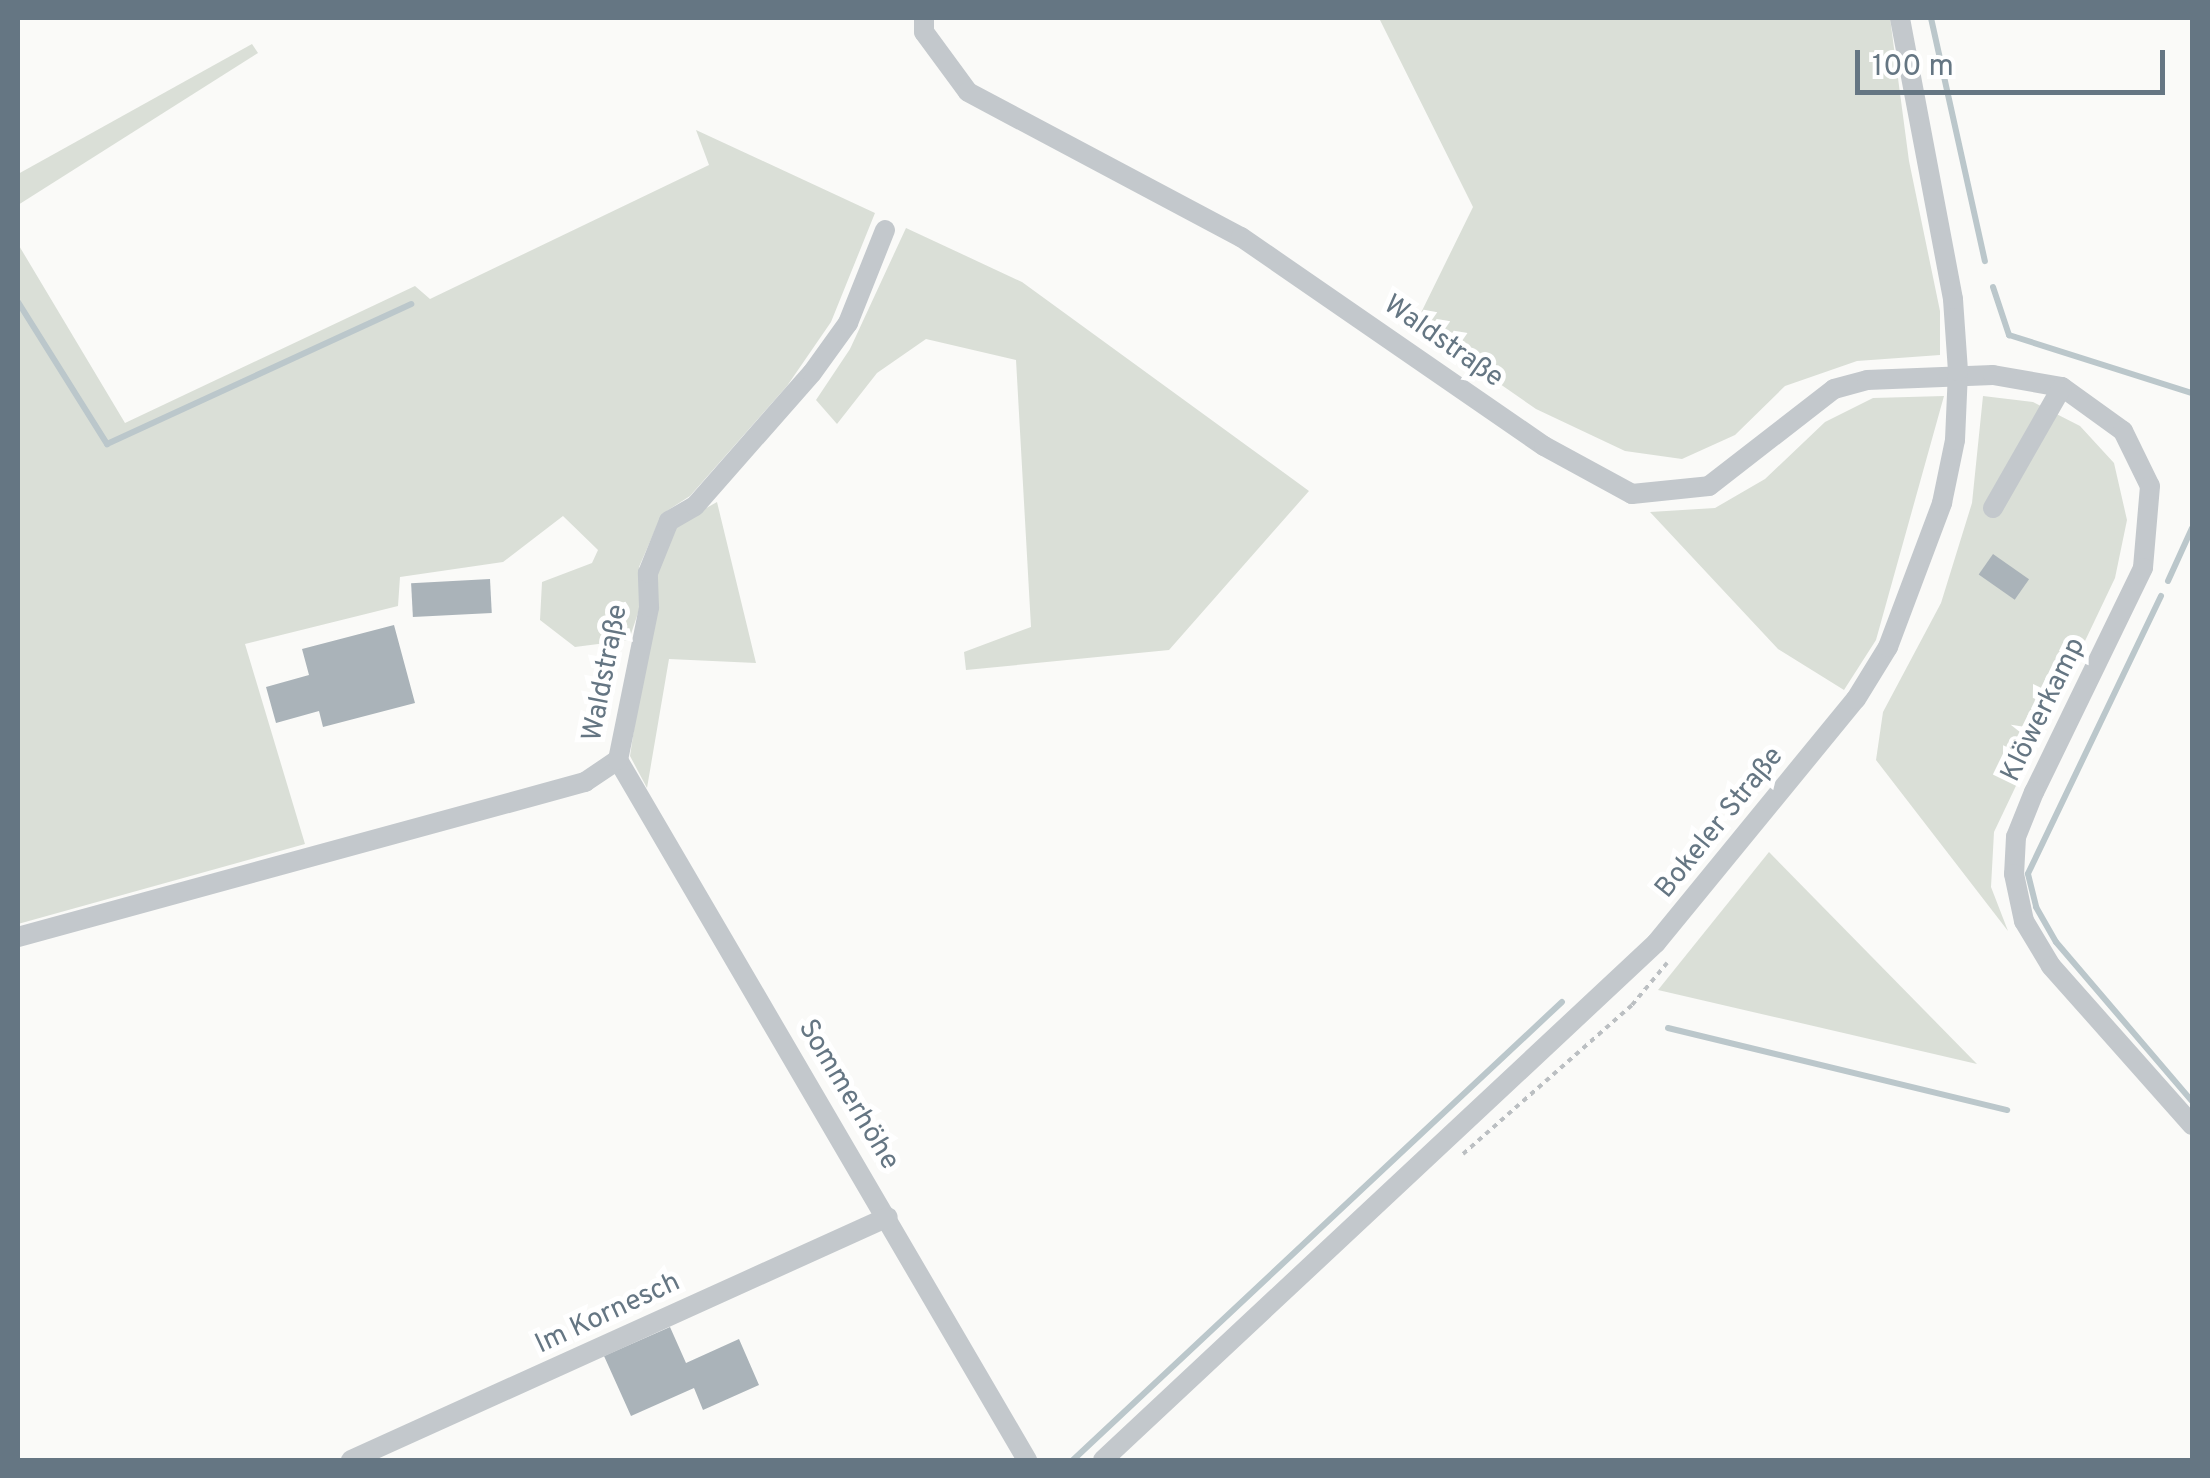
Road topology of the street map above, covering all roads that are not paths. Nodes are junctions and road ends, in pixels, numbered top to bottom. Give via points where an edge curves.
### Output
1 (924, 18) edge
2 (1900, 18) edge
3 (886, 230) dead end
4 (1967, 377) junction
5 (2062, 386) junction
6 (1994, 508) dead end
7 (618, 760) junction
8 (18, 937) edge
9 (2192, 1125) edge
10 (888, 1217) junction
11 (351, 1460) edge
12 (1028, 1460) edge
13 (1104, 1460) edge

1 - 4 street, Waldstraße via 924,32 968,92 1241,237 1560,456 1632,494 1709,486 1834,389 1867,380
2 - 4 street, Bokeler Straße
3 - 7 street, Waldstraße via 848,323 812,373 695,506 669,521 648,572 649,608
4 - 5 street, Klöwerkamp
4 - 13 street, Bokeler Straße via 1929,552 1888,647 1856,699 1656,943
5 - 6 street
5 - 9 street, Klöwerkamp via 2123,431 2150,486 2143,568 2034,792 2016,838 2014,874 2024,921 2050,966
7 - 8 street, Waldstraße via 585,782
7 - 10 street, Sommerhöhe
10 - 11 street, Im Kornesch
10 - 12 street, Sommerhöhe

